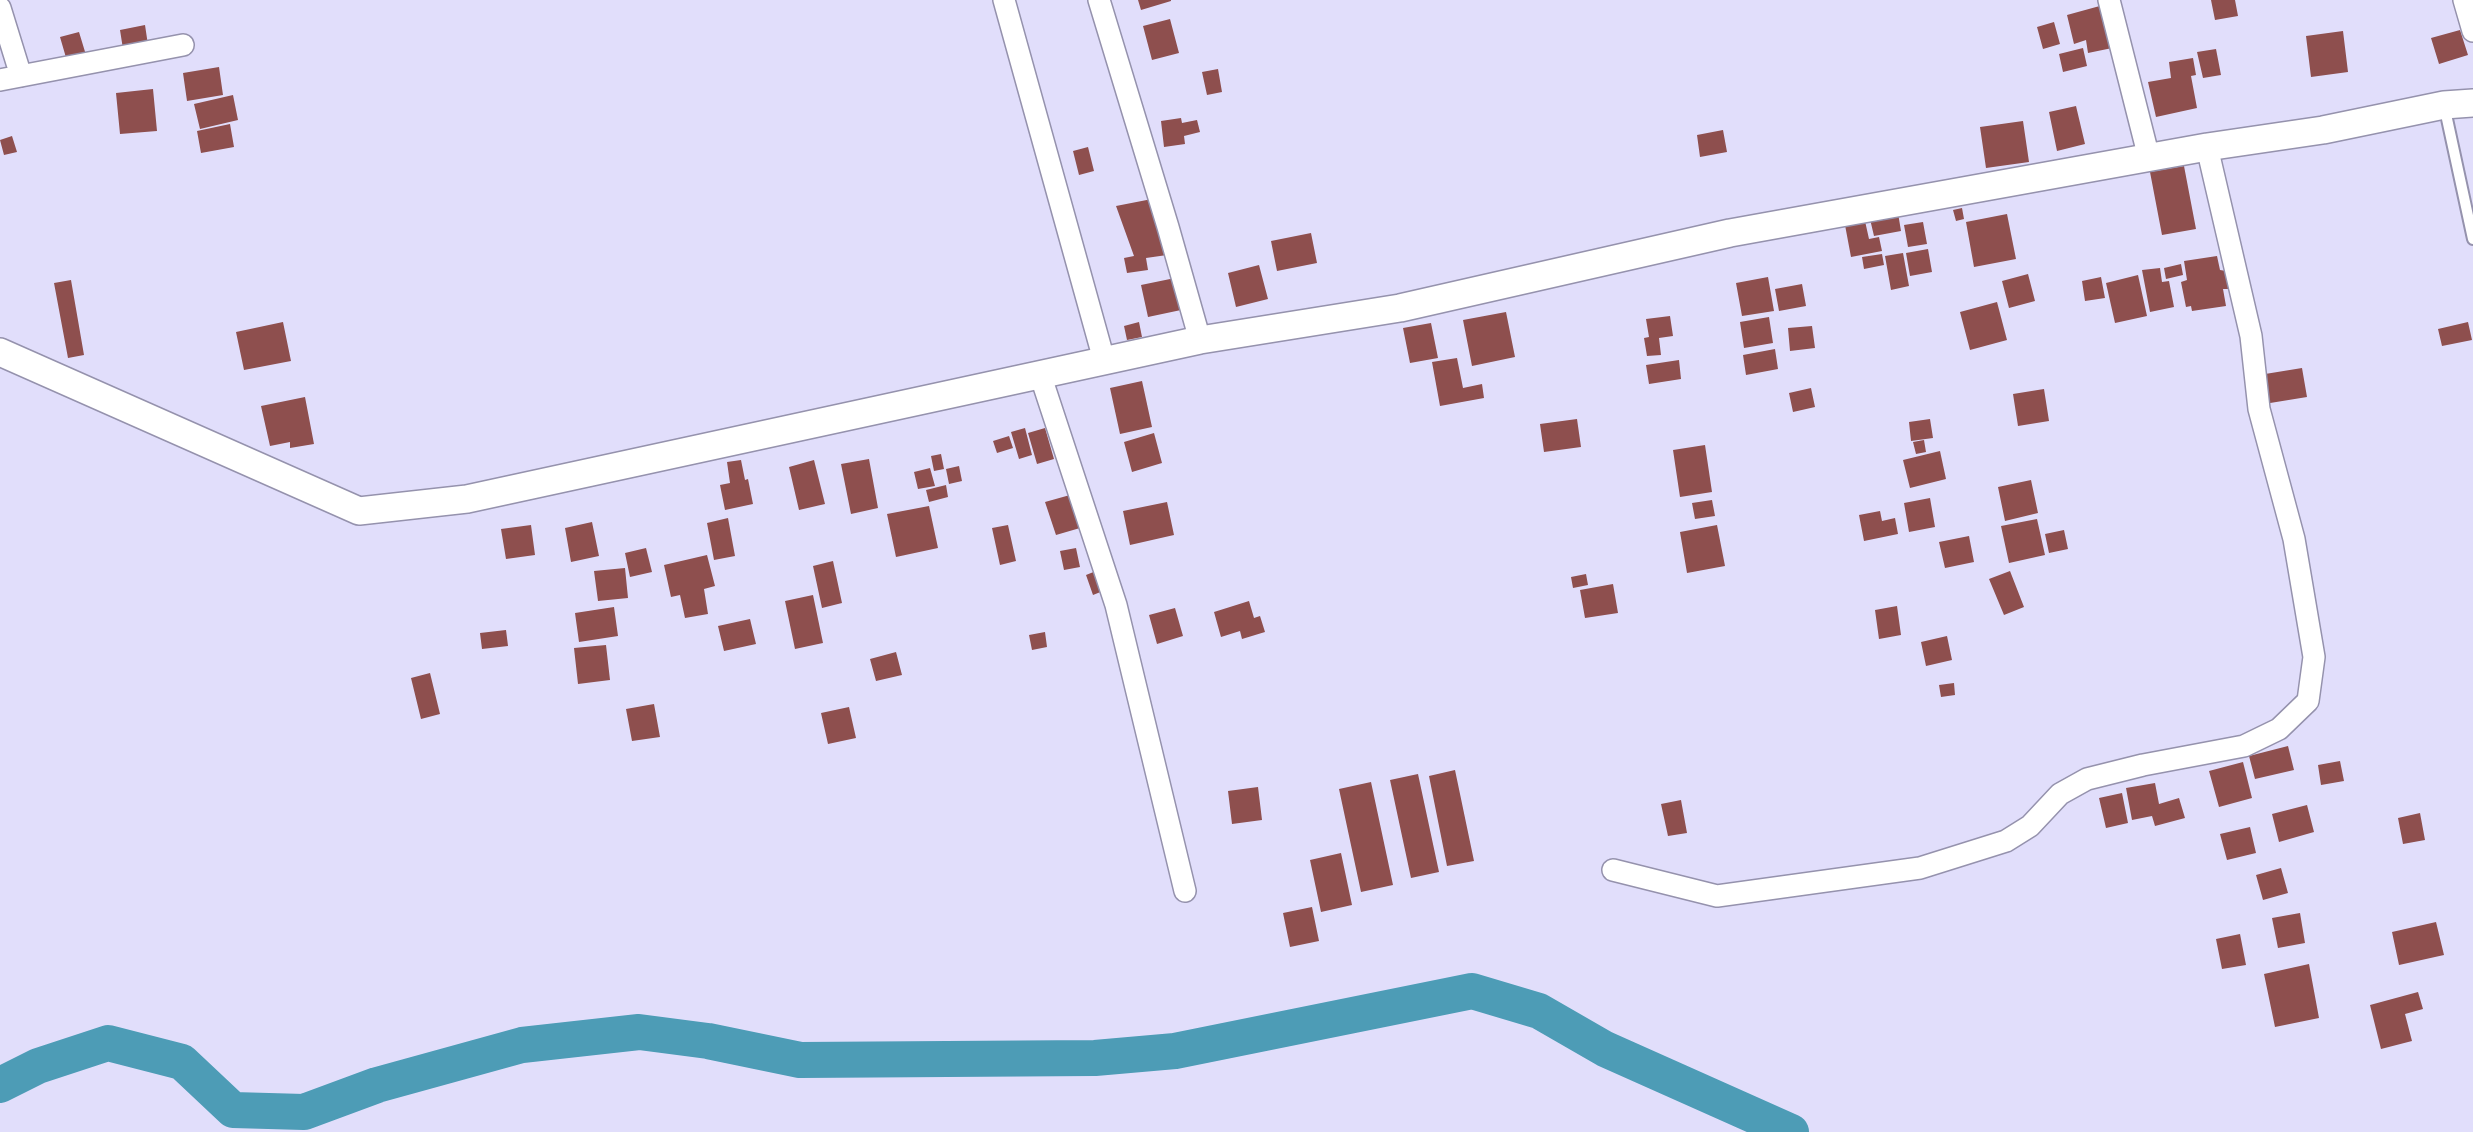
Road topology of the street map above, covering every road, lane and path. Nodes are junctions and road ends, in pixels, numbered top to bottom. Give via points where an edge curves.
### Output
1 (1004, 0) edge
2 (1099, 0) edge
3 (2109, 0) edge
4 (2464, 0) edge
5 (0, 8) edge
6 (2473, 32) edge
7 (183, 45) dead end
8 (10, 78) edge
9 (2473, 103) edge
10 (2444, 105) junction
11 (2208, 147) junction
12 (2149, 158) junction
13 (2473, 238) edge
14 (1200, 340) junction
15 (0, 352) edge
16 (1104, 360) junction
17 (1041, 374) junction
18 (1613, 870) dead end
19 (1185, 891) dead end

1 - 16 street
2 - 14 street
3 - 12 street
4 - 6 street
5 - 8 street
7 - 8 street
9 - 10 street
10 - 11 street via 2323,130
10 - 13 lane
11 - 12 street
11 - 18 street via 2252,336 2259,409 2294,539 2314,657 2307,701 2279,729 2244,746 2087,779 2060,794 2030,826 2006,841 1920,867 1717,896
12 - 14 street via 1730,233 1400,308
14 - 16 street
15 - 17 street via 359,511 467,499
16 - 17 street
17 - 19 street via 1116,605

